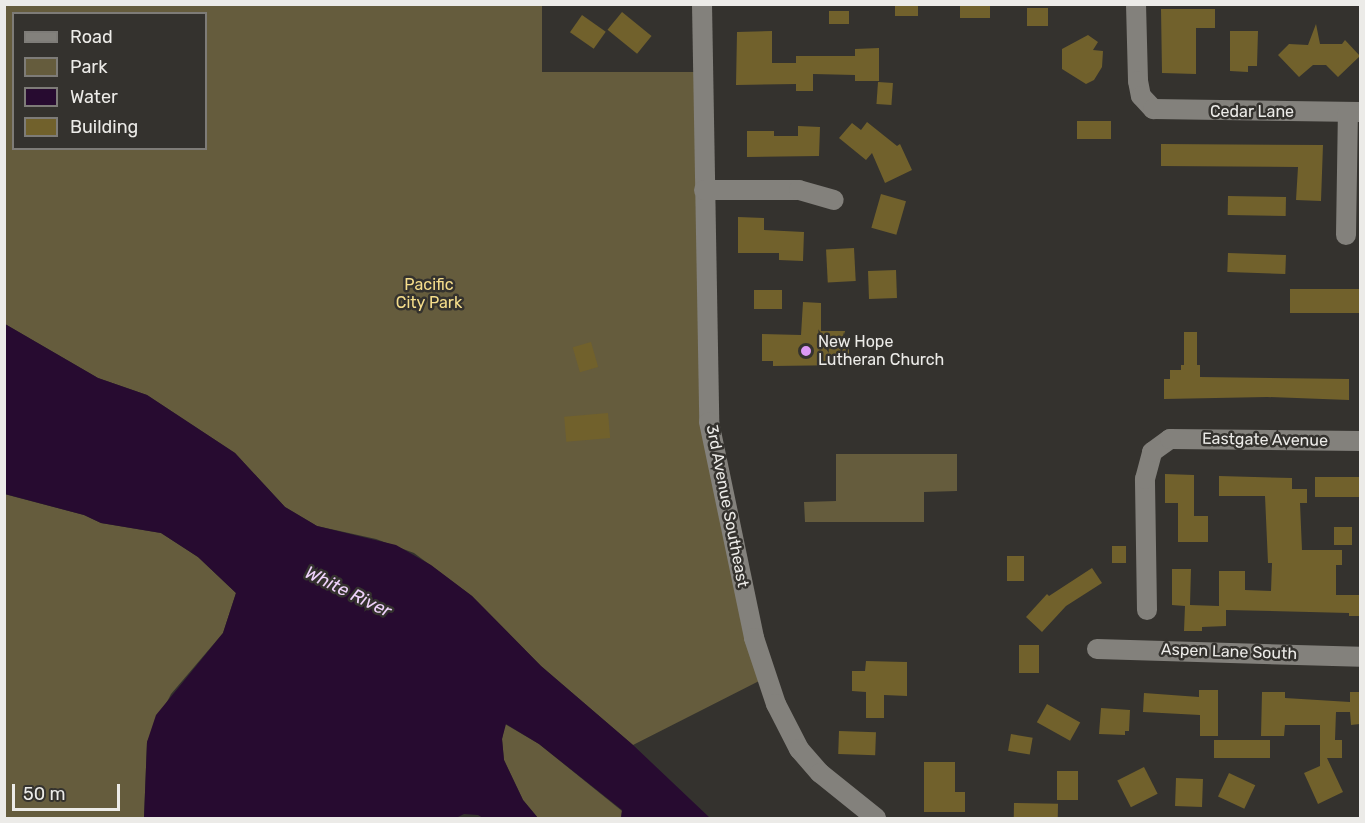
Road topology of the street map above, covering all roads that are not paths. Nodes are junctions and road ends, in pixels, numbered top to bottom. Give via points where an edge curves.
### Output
1 (702, 4) edge
2 (1136, 4) edge
3 (1354, 112) edge
4 (704, 190) junction
5 (834, 200) dead end
6 (1346, 235) dead end
7 (1360, 441) edge
8 (1148, 610) dead end
9 (1097, 649) dead end
10 (1360, 657) edge
11 (876, 819) edge

1 - 4 street, 3rd Avenue Southeast
2 - 3 street, Cedar Lane via 1138,81 1145,103 1153,109
3 - 6 street
4 - 5 street via 799,190
4 - 11 street, 3rd Avenue Southeast via 710,422 754,638 765,678 799,749 820,773
7 - 8 street, Eastgate Avenue via 1170,439 1152,452 1145,480
9 - 10 street, Aspen Lane South

